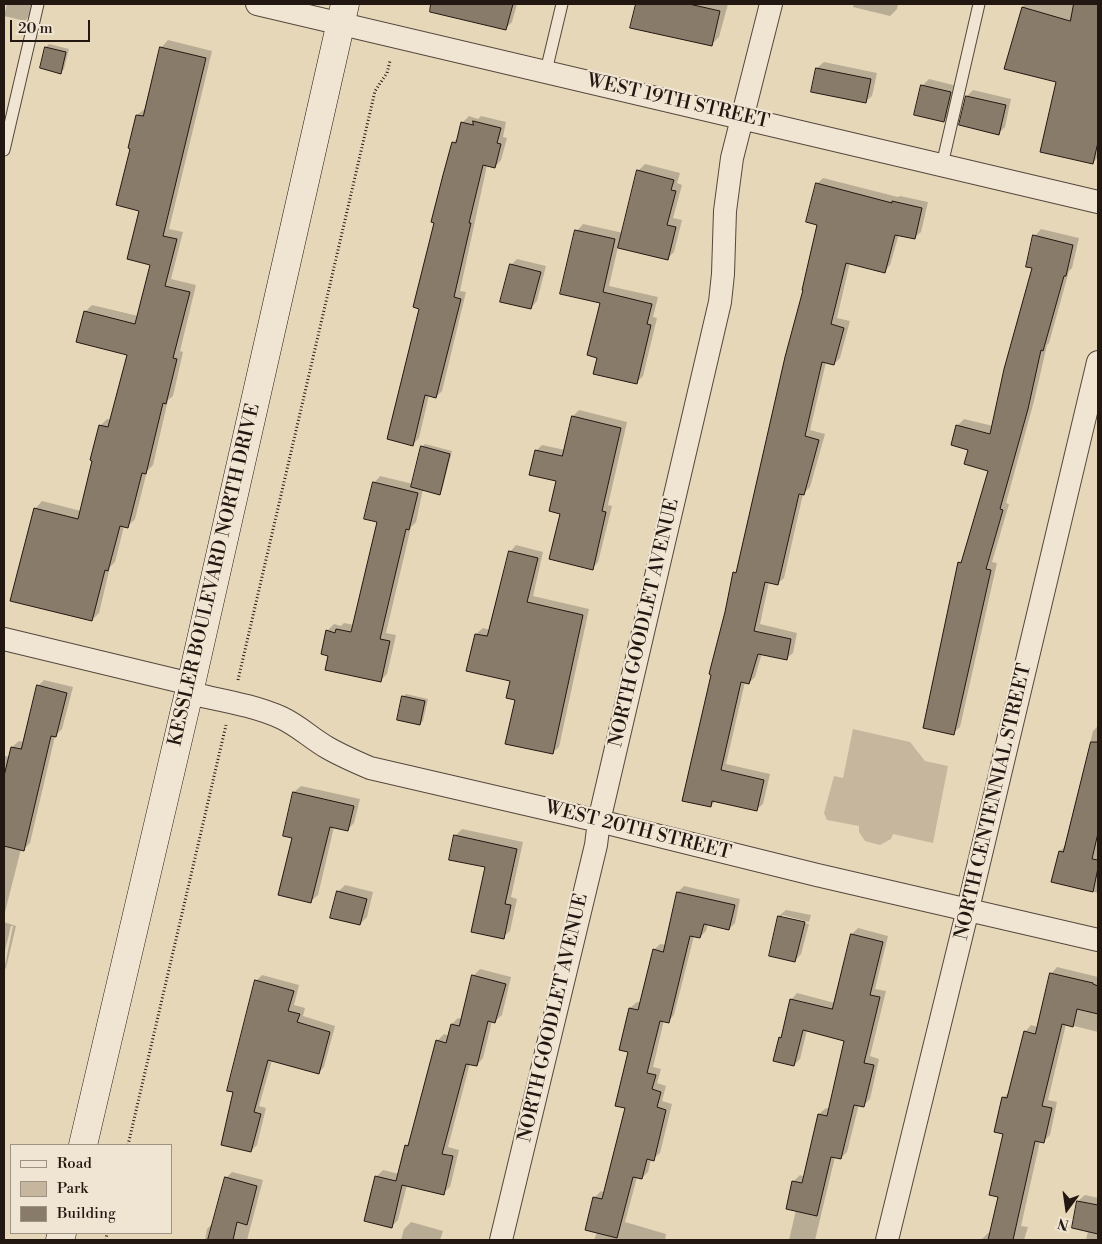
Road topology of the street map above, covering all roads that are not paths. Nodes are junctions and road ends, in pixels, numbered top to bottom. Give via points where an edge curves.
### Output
1 (38, 4) edge
2 (257, 4) edge
3 (562, 4) edge
4 (771, 4) edge
5 (979, 4) edge
6 (343, 14) edge
7 (546, 71) junction
8 (742, 117) junction
9 (4, 150) edge
10 (942, 165) junction
11 (1098, 202) edge
12 (1098, 362) edge
13 (4, 639) edge
14 (190, 688) junction
15 (600, 821) junction
16 (968, 910) junction
17 (1098, 940) edge
18 (83, 1144) edge
19 (501, 1240) edge
20 (887, 1240) edge

1 - 9 lane
2 - 6 street, WEST 19TH STREET
3 - 7 lane
4 - 8 street, NORTH GOODLET AVENUE
5 - 10 lane
6 - 7 street, WEST 19TH STREET via 386,34
6 - 14 main road, KESSLER BOULEVARD NORTH DRIVE
7 - 8 street, WEST 19TH STREET
8 - 10 street, WEST 19TH STREET
8 - 15 street, NORTH GOODLET AVENUE via 727,192 720,302
10 - 11 street, WEST 19TH STREET
12 - 16 street, NORTH CENTENNIAL STREET
13 - 14 street, WEST 20TH STREET
14 - 15 street, WEST 20TH STREET via 282,718 327,747 370,768
14 - 18 main road, KESSLER BOULEVARD NORTH DRIVE
15 - 16 street, WEST 20TH STREET
15 - 19 street, NORTH GOODLET AVENUE
16 - 17 street, WEST 20TH STREET
16 - 20 street, NORTH CENTENNIAL STREET

